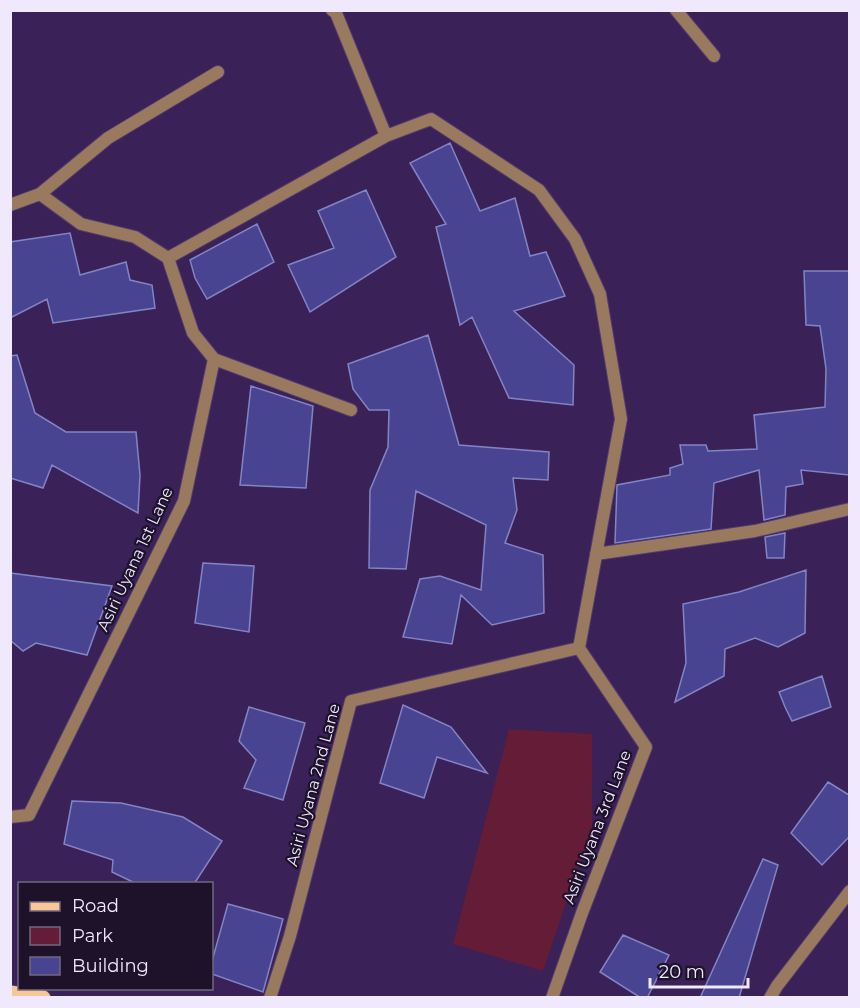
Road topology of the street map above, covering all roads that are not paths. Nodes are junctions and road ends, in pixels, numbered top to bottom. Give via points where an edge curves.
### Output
1 (332, 10) edge
2 (676, 10) edge
3 (714, 56) dead end
4 (218, 72) dead end
5 (386, 136) junction
6 (40, 194) junction
7 (10, 205) edge
8 (168, 258) junction
9 (214, 359) junction
10 (351, 410) dead end
11 (849, 509) edge
12 (596, 554) junction
13 (579, 648) junction
14 (10, 817) edge
15 (849, 891) edge
16 (10, 993) edge
17 (43, 998) edge
18 (270, 998) edge
19 (552, 998) edge
20 (770, 998) edge

1 - 5 street
2 - 3 street
4 - 6 street via 108,138
5 - 8 street
5 - 12 street via 431,119 539,190 575,239 600,294 621,419
6 - 7 street
6 - 8 street via 81,224 135,237
8 - 9 street via 193,333
9 - 10 street
9 - 14 street, Asiri Uyana 1st Lane via 184,501 29,815
11 - 12 street via 755,531
12 - 13 street
13 - 18 street, Asiri Uyana 2nd Lane via 351,701
13 - 19 street, Asiri Uyana 3rd Lane via 646,747
15 - 20 street
16 - 17 main road

